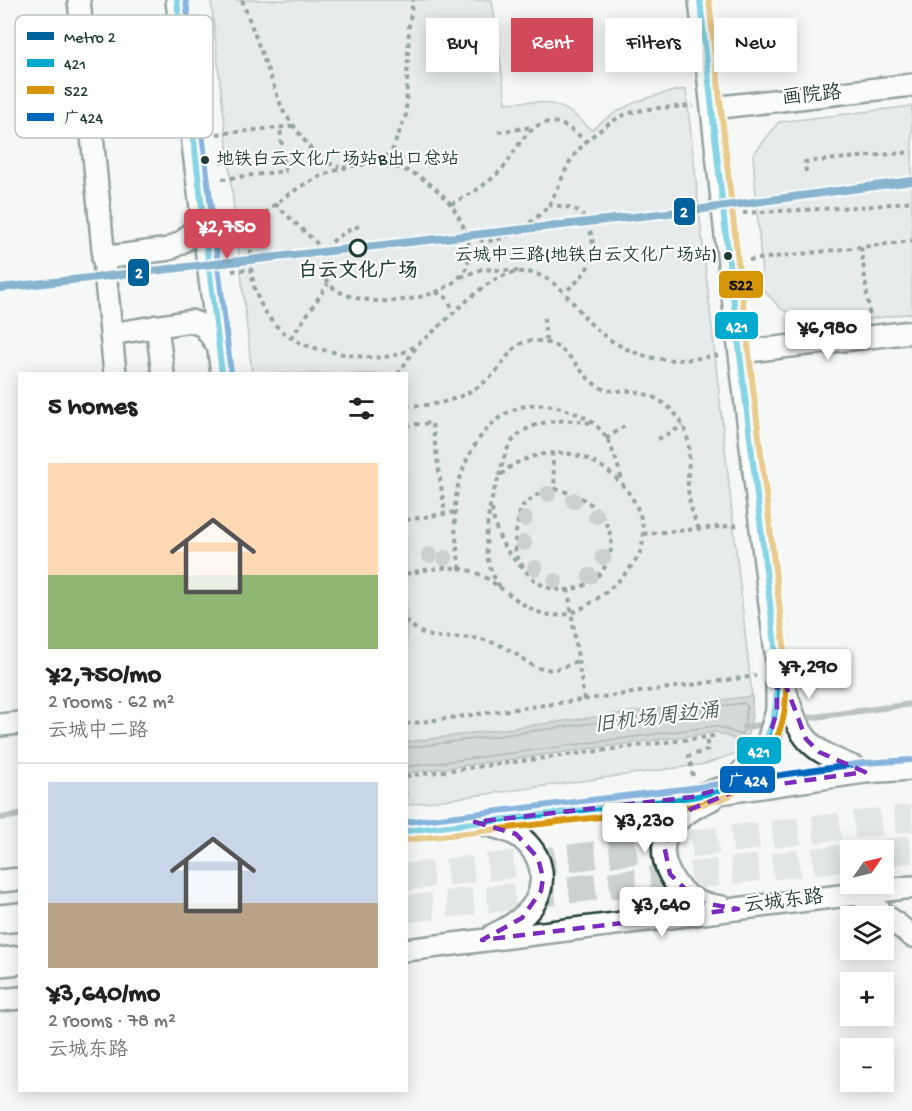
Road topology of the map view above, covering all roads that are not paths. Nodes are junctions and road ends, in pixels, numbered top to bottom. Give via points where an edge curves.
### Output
1 (79, 0) edge
2 (177, 0) edge
3 (700, 0) edge
4 (80, 15) edge
5 (179, 15) edge
6 (912, 86) edge
7 (703, 107) junction
8 (92, 138) edge
9 (193, 138) edge
10 (202, 219) junction
11 (104, 258) junction
12 (157, 326) junction
13 (912, 332) edge
14 (111, 334) junction
15 (218, 346) junction
16 (731, 353) junction
17 (115, 372) edge
18 (163, 372) edge
19 (222, 372) edge
20 (777, 662) junction
21 (18, 723) edge
22 (0, 725) edge
23 (912, 769) edge
24 (865, 772) junction
25 (693, 787) junction
26 (738, 790) junction
27 (475, 822) junction
28 (408, 831) edge
29 (18, 879) edge
30 (0, 881) edge
31 (912, 887) edge
32 (894, 889) edge
33 (858, 894) joint
34 (738, 909) junction
35 (18, 917) edge
36 (0, 920) edge
37 (912, 936) edge
38 (482, 940) junction
39 (408, 950) edge
40 (18, 960) edge
41 (0, 962) edge
42 (18, 998) edge
43 (0, 1000) edge

1 - 4 street
2 - 5 street
3 - 7 street
6 - 7 street, 画院路
7 - 16 street via 724,214
8 - 11 street
9 - 10 street
10 - 11 street via 185,240 169,249
10 - 15 street
11 - 14 street
12 - 14 street
12 - 15 street via 191,321 204,326
12 - 18 street
13 - 16 street
14 - 17 street
15 - 19 street
16 - 20 street
20 - 24 street via 797,724 806,739 819,752
20 - 25 street via 777,711 759,756 726,787
21 - 22 street
23 - 24 street
24 - 26 street
25 - 26 street
25 - 27 street
26 - 34 street via 691,809 675,823 664,845 664,861 681,888 698,902
27 - 28 street
27 - 38 street via 516,834 538,858 543,878 541,891 522,918
29 - 30 street
31 - 32 street, 云城东路
33 - 34 street, 云城东路
33 - 37 street
34 - 38 street, 云城东路
35 - 36 main road
38 - 39 street, 云城东路
40 - 41 main road
42 - 43 street

